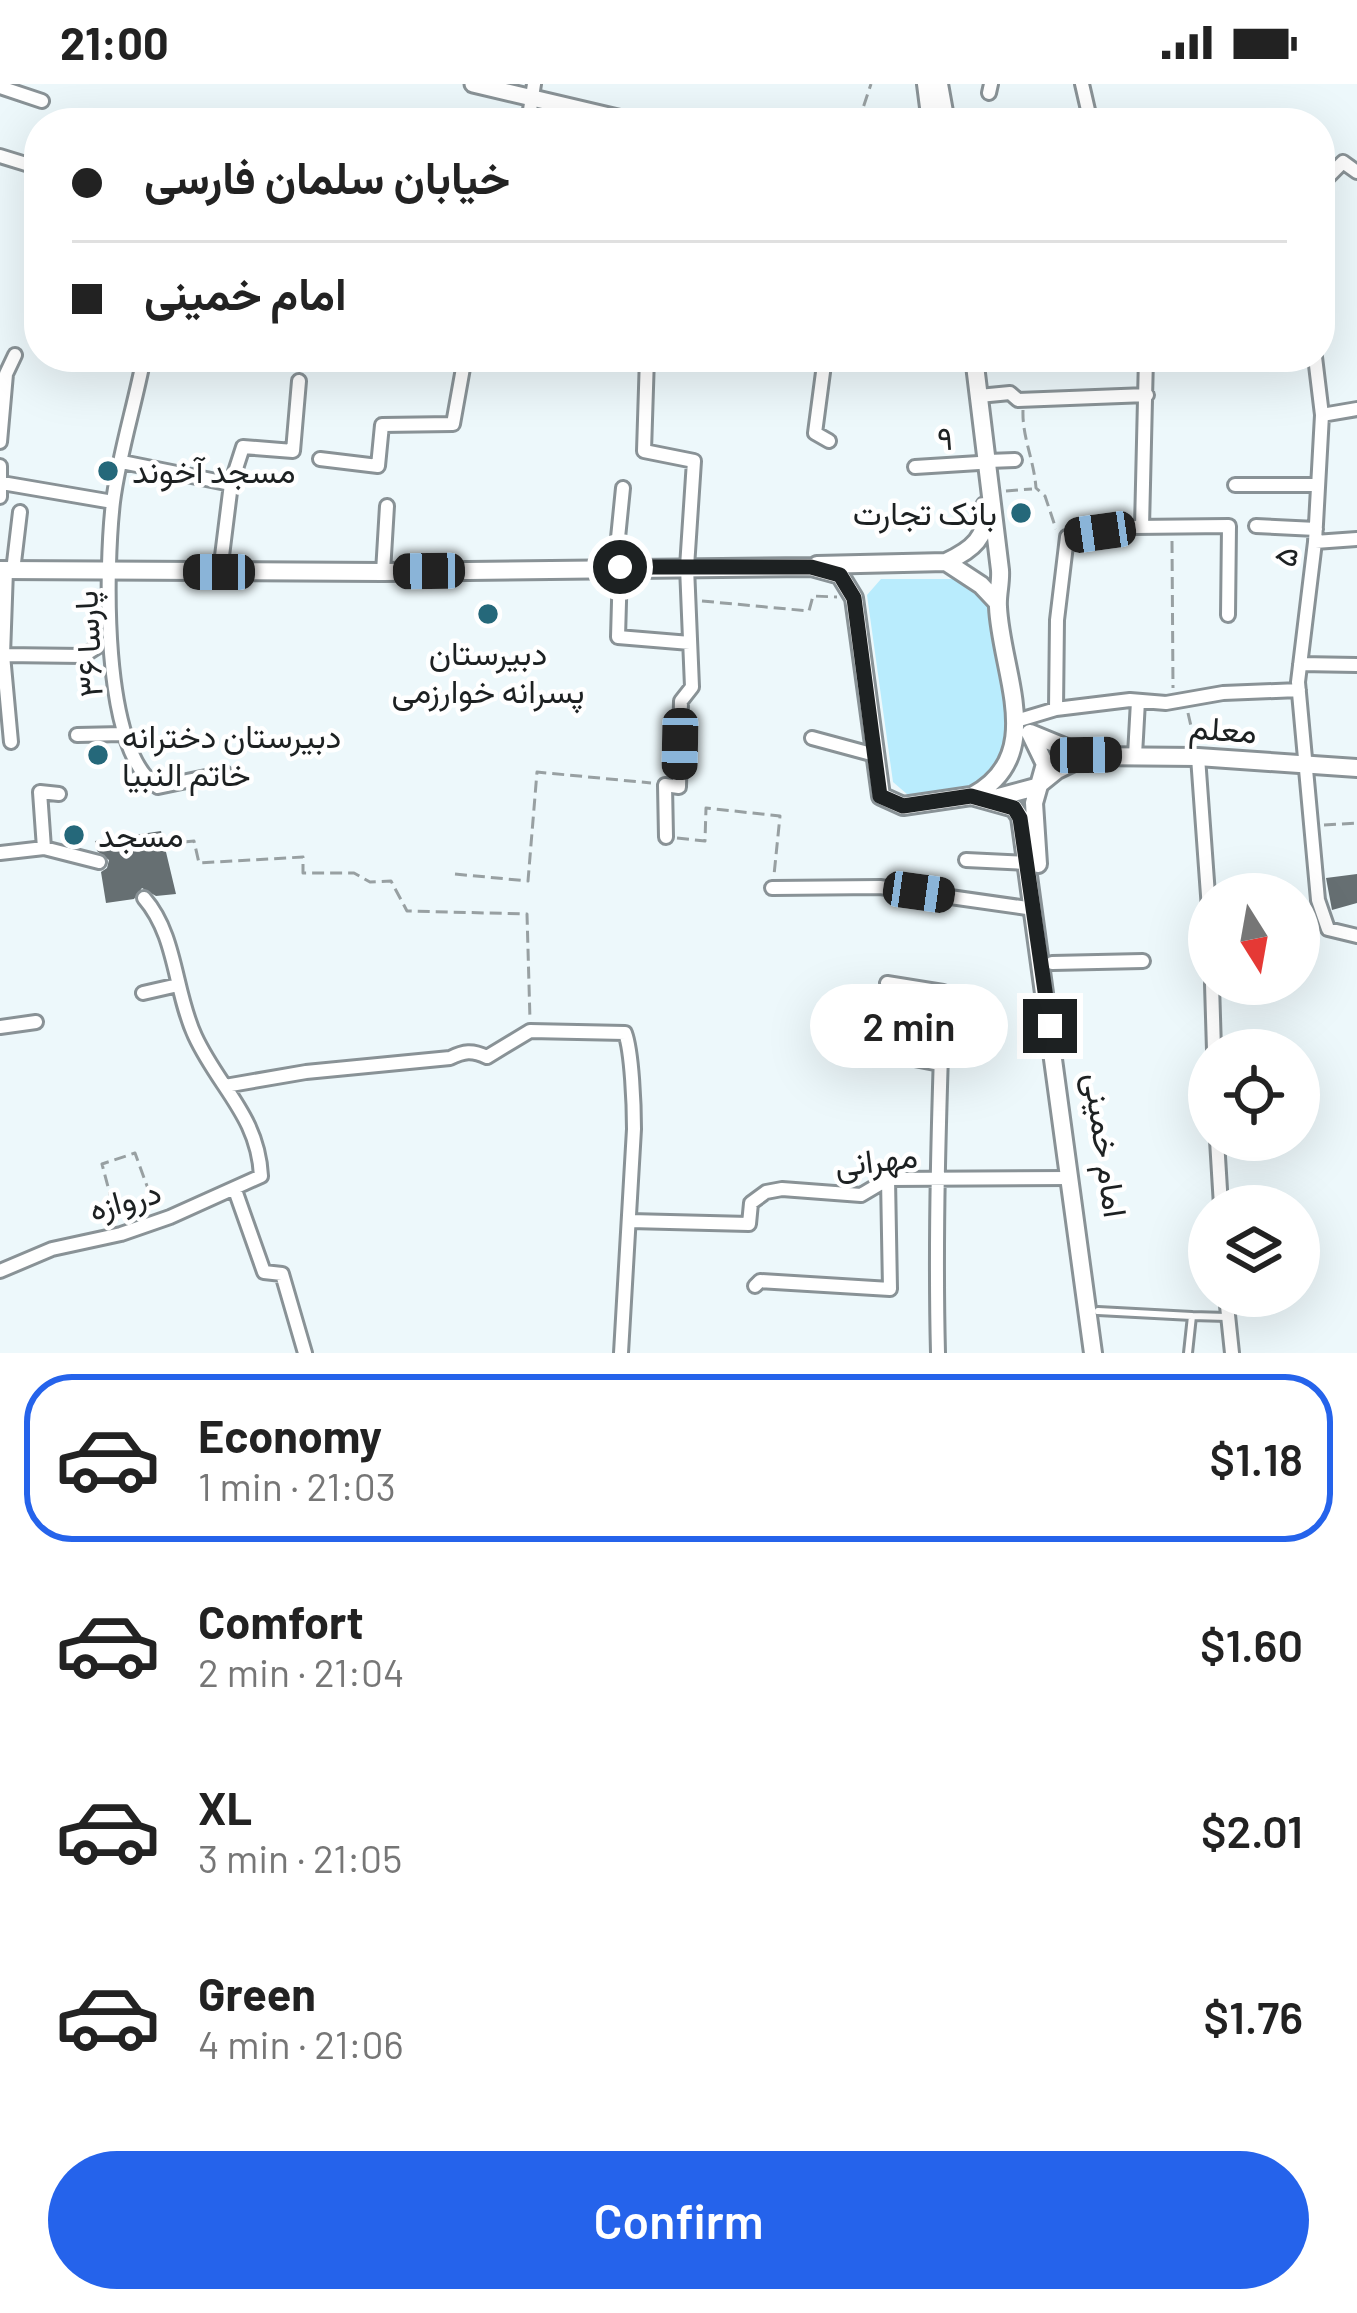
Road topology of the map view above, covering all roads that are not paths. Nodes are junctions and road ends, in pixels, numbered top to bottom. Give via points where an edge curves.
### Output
1 (472, 84) edge
2 (0, 87) edge
3 (533, 91) edge
4 (42, 100) dead end
5 (589, 108) edge
6 (15, 355) dead end
7 (141, 372) edge
8 (462, 372) edge
9 (647, 372) edge
10 (823, 372) edge
11 (967, 372) edge
12 (976, 372) edge
13 (1147, 372) edge
14 (1317, 372) edge
15 (299, 381) dead end
16 (1148, 395) junction
17 (979, 396) junction
18 (1357, 410) edge
19 (1322, 415) junction
20 (829, 441) dead end
21 (0, 442) edge
22 (320, 459) dead end
23 (1015, 460) dead end
24 (122, 462) junction
25 (984, 462) junction
26 (0, 466) edge
27 (915, 467) dead end
28 (231, 484) junction
29 (1235, 485) dead end
30 (1318, 485) junction
31 (623, 488) dead end
32 (1, 490) edge
33 (113, 502) junction
34 (387, 506) dead end
35 (20, 512) dead end
36 (1256, 526) dead end
37 (1142, 527) junction
38 (1315, 536) junction
39 (1357, 538) edge
40 (222, 556) dead end
41 (898, 562) junction
42 (946, 562) junction
43 (618, 567) junction
44 (687, 567) junction
45 (811, 567) junction
46 (6, 570) edge
47 (112, 571) junction
48 (383, 572) junction
49 (854, 598) junction
50 (997, 602) junction
51 (1228, 615) dead end
52 (2, 632) edge
53 (690, 643) junction
54 (97, 647) dead end
55 (3, 655) junction
56 (1300, 664) junction
57 (1357, 665) edge
58 (1299, 690) junction
59 (1138, 701) junction
60 (1056, 709) junction
61 (1023, 727) junction
62 (123, 734) junction
63 (77, 735) dead end
64 (812, 738) dead end
65 (11, 742) dead end
66 (875, 755) junction
67 (1086, 755) junction
68 (1135, 755) junction
69 (1198, 757) junction
70 (1305, 765) junction
71 (1357, 768) edge
72 (225, 773) dead end
73 (59, 794) dead end
74 (1035, 795) junction
75 (971, 796) junction
76 (992, 799) junction
77 (666, 837) road end
78 (44, 848) junction
79 (0, 853) edge
80 (966, 860) dead end
81 (99, 862) dead end
82 (1028, 863) junction
83 (1207, 873) edge
84 (772, 888) road end
85 (144, 898) dead end
86 (1034, 908) junction
87 (1357, 936) edge
88 (1143, 961) dead end
89 (1052, 963) junction
90 (886, 983) dead end
91 (178, 985) junction
92 (143, 993) dead end
93 (859, 1019) dead end
94 (942, 1020) junction
95 (36, 1022) dead end
96 (0, 1028) edge
97 (863, 1049) dead end
98 (940, 1064) junction
99 (225, 1086) junction
100 (1070, 1178) junction
101 (889, 1179) junction
102 (940, 1180) junction
103 (235, 1190) junction
104 (630, 1221) junction
105 (0, 1271) edge
106 (755, 1286) dead end
107 (1098, 1310) junction
108 (1188, 1316) edge
109 (1192, 1317) edge
110 (1210, 1317) edge
111 (1227, 1318) joint
112 (305, 1353) edge
113 (621, 1353) edge
114 (938, 1353) edge
115 (1093, 1353) edge
116 (1103, 1353) edge
117 (1188, 1353) edge
118 (1232, 1353) edge

1 - 3 street
2 - 4 street
3 - 5 street
6 - 21 street
7 - 24 street, پارسا ۳۶
8 - 22 street via 453,424 382,425 378,466
9 - 44 street via 644,451 694,461
10 - 20 street via 815,433
11 - 25 main road
12 - 17 main road
13 - 16 street
14 - 19 street, ۵
15 - 28 street via 293,451 243,447
16 - 17 street
16 - 37 street
17 - 25 main road
18 - 19 street
19 - 30 street, ۵
23 - 25 street, ۹
24 - 28 street
24 - 33 street, پارسا ۳۶
25 - 27 street, ۹
25 - 42 main road via 987,520 978,544
25 - 50 main road, امام خمینی
26 - 32 street
28 - 40 street
29 - 30 street
30 - 38 street, ۵
31 - 43 street
32 - 33 street
33 - 47 street, پارسا ۳۶
34 - 48 street
35 - 46 street
36 - 38 street
37 - 51 street via 1229,526
37 - 60 street via 1067,537
38 - 39 street
38 - 56 street, ۵
41 - 42 main road
41 - 45 main road
41 - 49 main road via 871,572
42 - 50 main road
43 - 44 main road
43 - 48 main road
43 - 53 street via 618,637
44 - 45 main road
44 - 53 street
45 - 49 main road via 840,575
46 - 47 main road
46 - 52 street
47 - 48 main road
47 - 62 street, پارسا ۳۶ via 112,679
49 - 66 main road
50 - 61 main road, امام خمینی
52 - 55 street
53 - 77 street via 692,688 681,701 679,787 665,784
54 - 55 street via 83,656
55 - 65 street
56 - 57 street
56 - 58 street, ۵
58 - 59 street
58 - 70 street, ۵
59 - 60 street
59 - 68 street
60 - 61 street
61 - 67 main road
61 - 74 main road, امام خمینی via 1045,764
61 - 75 main road via 995,784
62 - 63 street
62 - 72 street, پارسا ۳۶ via 158,787
64 - 66 street
66 - 75 main road via 880,796 891,804
67 - 68 main road, معلم
67 - 74 main road via 1057,770
68 - 69 main road, معلم
69 - 70 main road, معلم
69 - 83 street
70 - 71 main road, معلم
70 - 87 street, ۵ via 1318,900 1328,928
73 - 78 street via 40,792
74 - 76 main road
74 - 89 main road, امام خمینی
75 - 76 main road
76 - 82 main road, امام خمینی via 1020,818
78 - 79 street
78 - 81 street
80 - 82 street
82 - 86 main road, امام خمینی
84 - 86 street via 880,887
85 - 91 street via 160,916
86 - 100 main road, امام خمینی
88 - 89 street
89 - 107 main road, امام خمینی
90 - 94 street via 943,992
91 - 92 street
91 - 99 street via 194,1034
93 - 94 street
94 - 98 street
95 - 96 street
97 - 98 street
98 - 102 street
99 - 103 street, دروازه via 260,1146 262,1176
99 - 104 street via 462,1052 487,1057 530,1031 625,1034 634,1093
100 - 102 street, مهرانی
100 - 115 main road, امام خمینی
101 - 102 street, مهرانی
101 - 104 street, مهرانی via 861,1195 766,1192 751,1203 749,1224
101 - 106 street via 890,1289
102 - 114 street
103 - 105 street, دروازه
103 - 112 street via 264,1272 282,1274
104 - 113 street
107 - 108 lane
107 - 116 main road, امام خمینی
109 - 117 lane
110 - 111 lane
111 - 118 street

